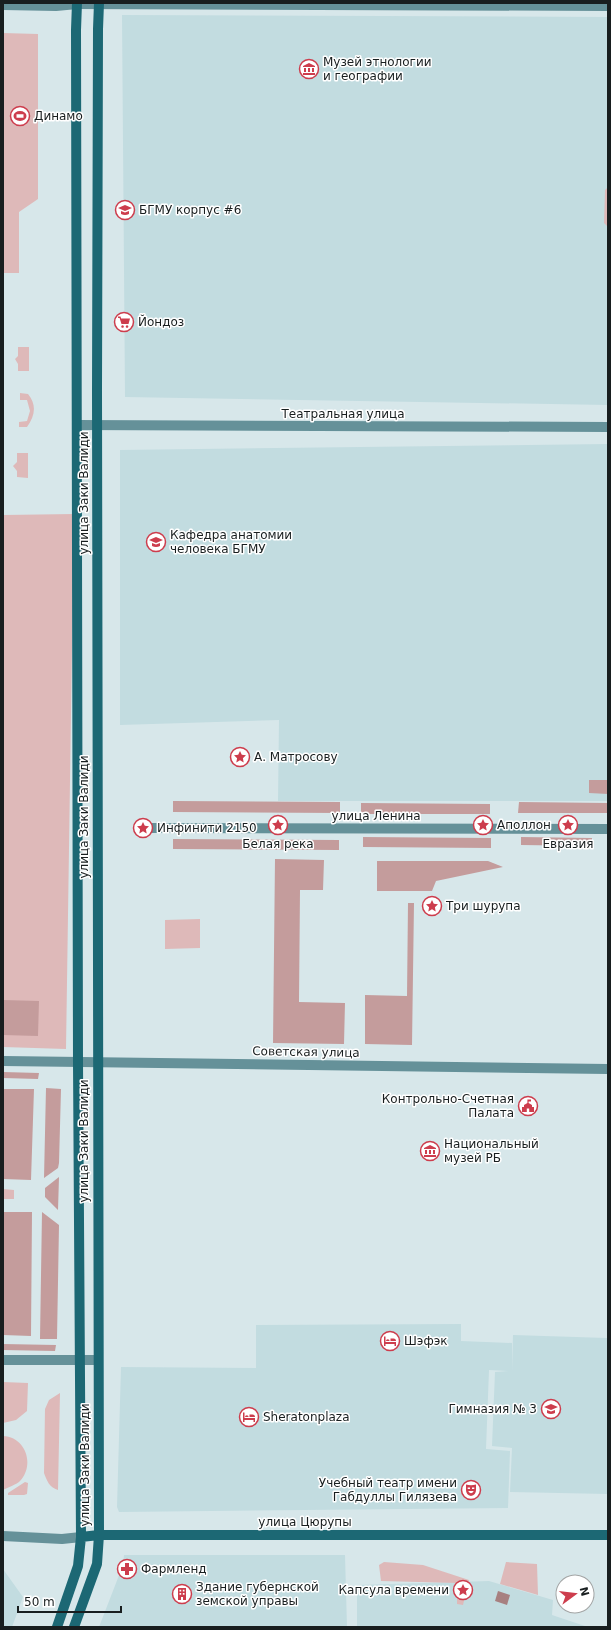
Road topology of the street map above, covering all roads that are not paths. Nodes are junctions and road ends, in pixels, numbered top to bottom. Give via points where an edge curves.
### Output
1 (99, 3) edge
2 (77, 4) edge
3 (3, 6) edge
4 (608, 6) edge
5 (77, 425) junction
6 (97, 426) junction
7 (608, 428) edge
8 (145, 828) dead end
9 (608, 829) edge
10 (3, 1061) edge
11 (78, 1062) junction
12 (97, 1062) junction
13 (608, 1069) edge
14 (3, 1360) edge
15 (80, 1360) junction
16 (98, 1360) junction
17 (99, 1535) junction
18 (608, 1535) edge
19 (3, 1536) edge
20 (81, 1537) junction
21 (57, 1627) edge
22 (74, 1627) edge

1 - 2 street
1 - 4 street
1 - 6 main road, улица Заки Валиди
2 - 3 street
2 - 5 main road, улица Заки Валиди
5 - 6 street, Театральная улица
5 - 11 main road, улица Заки Валиди
6 - 7 street, Театральная улица
6 - 12 main road, улица Заки Валиди
8 - 9 street, улица Ленина
10 - 11 street, Советская улица
11 - 12 street, Советская улица
11 - 15 main road, улица Заки Валиди
12 - 13 street, Советская улица
12 - 16 main road, улица Заки Валиди
14 - 15 street
15 - 16 street
15 - 20 main road, улица Заки Валиди
16 - 17 main road, улица Заки Валиди
17 - 18 main road, улица Цюрупы
17 - 20 main road, улица Цюрупы
17 - 22 main road, улица Заки Валиди via 96,1564
19 - 20 street, улица Цюрупы
20 - 21 main road, улица Заки Валиди via 78,1566

